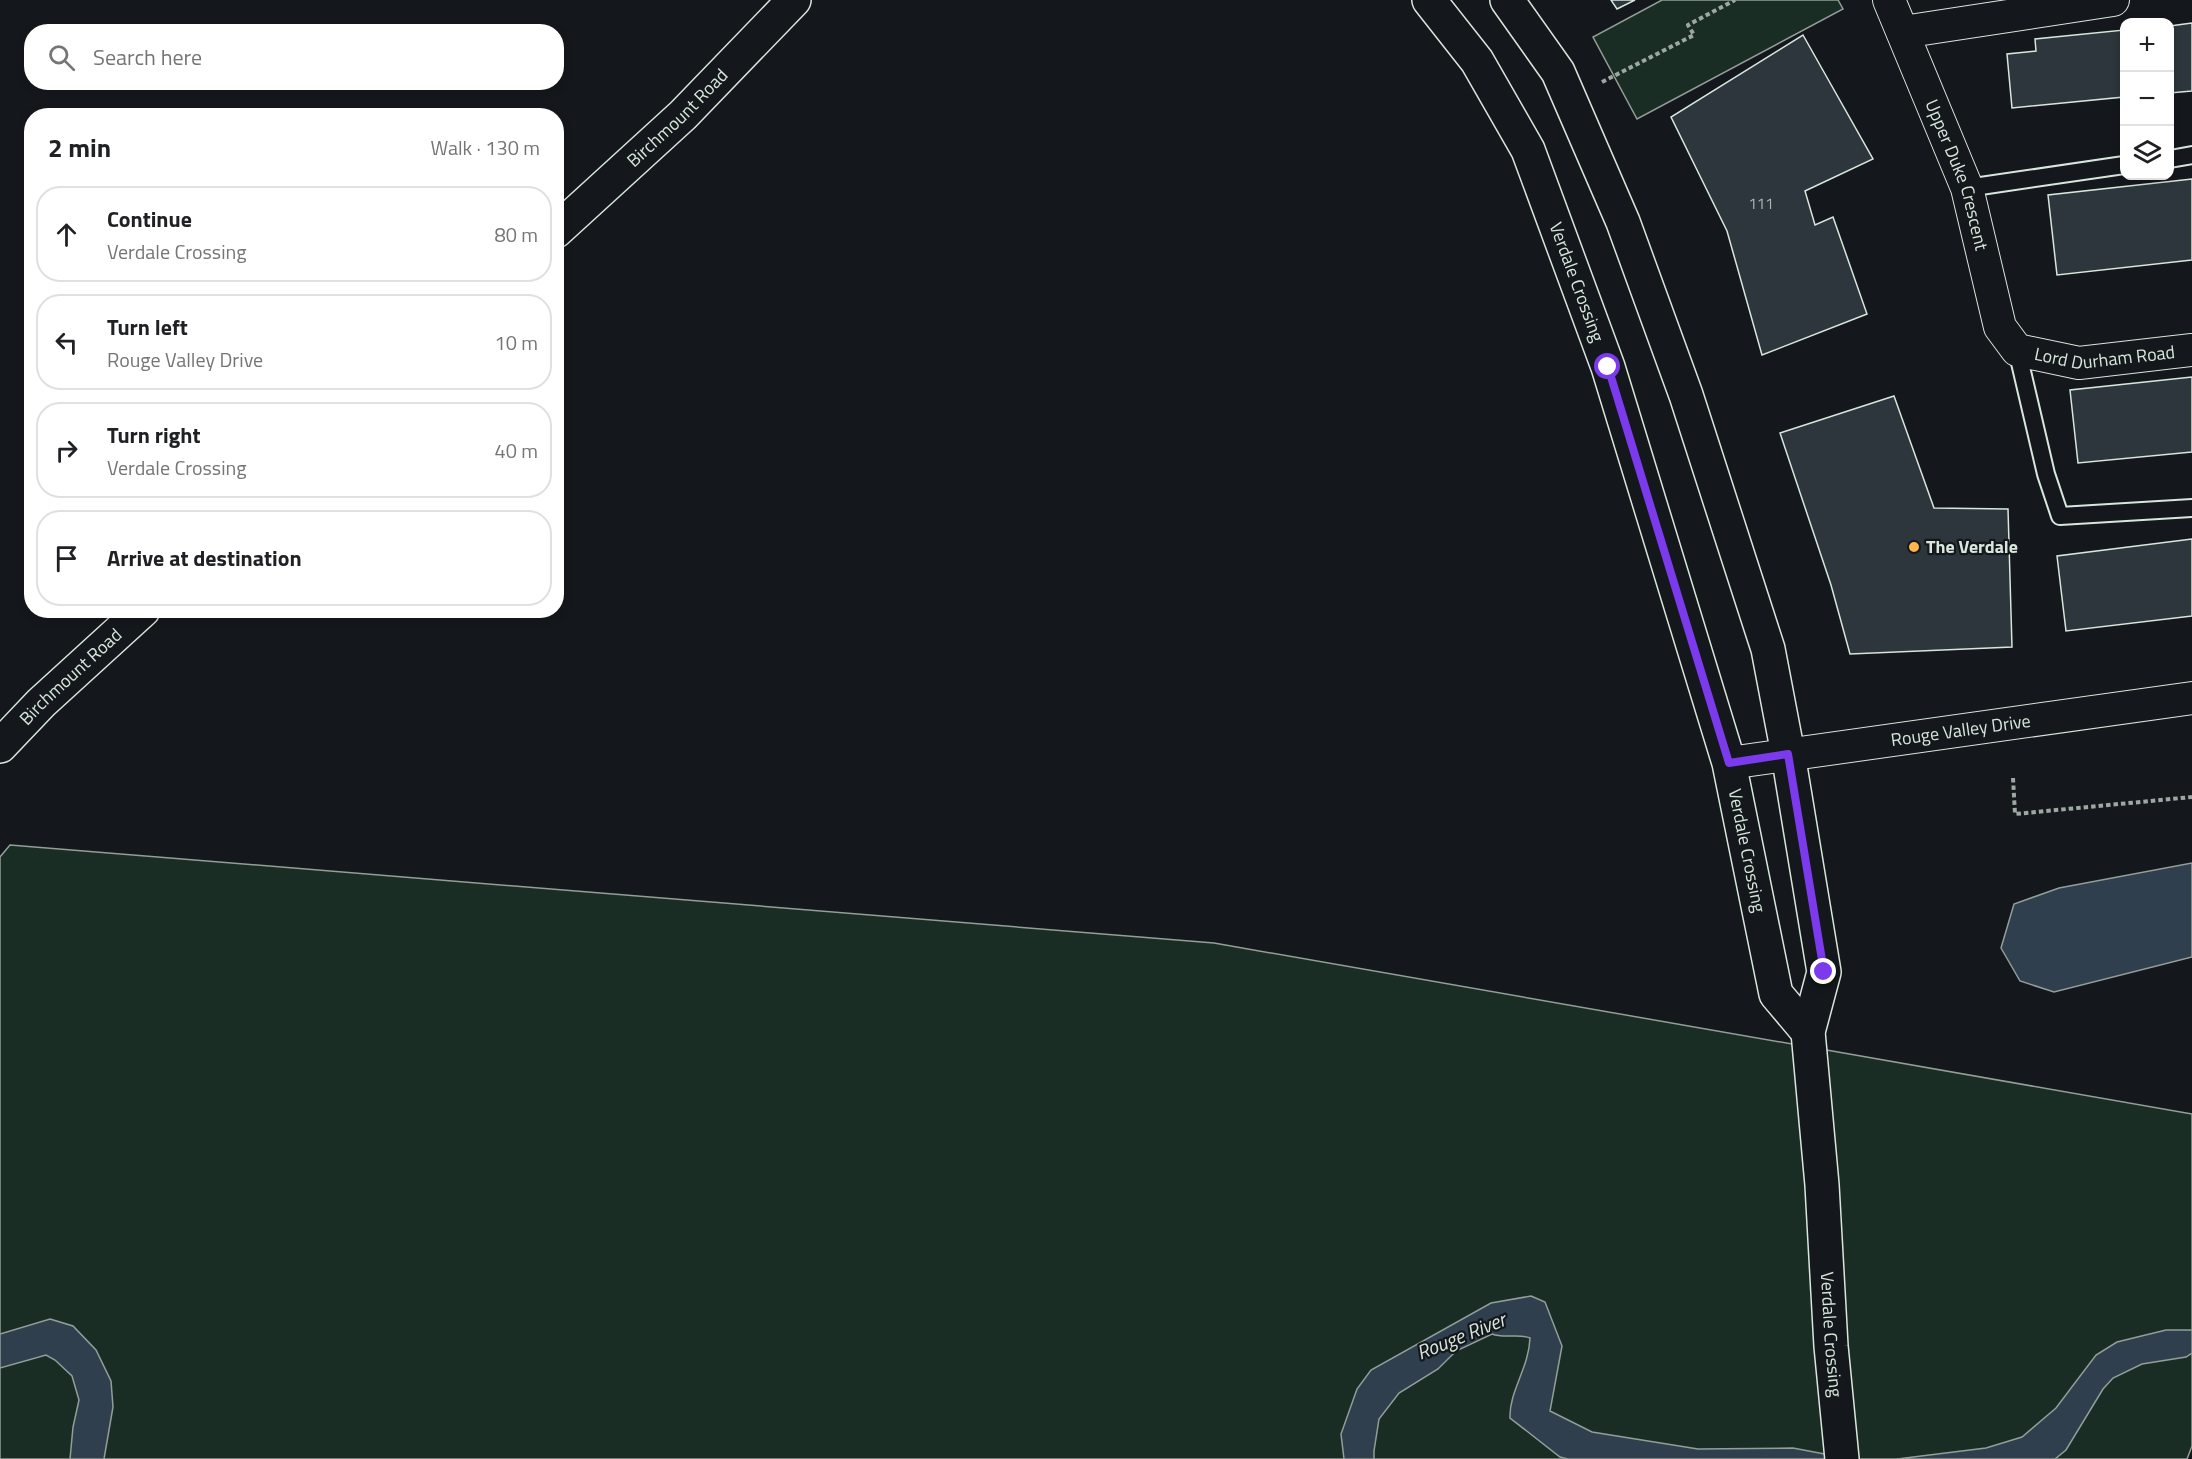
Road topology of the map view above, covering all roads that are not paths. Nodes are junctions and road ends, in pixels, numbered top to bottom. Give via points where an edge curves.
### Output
1 (794, 0) edge
2 (1429, 0) edge
3 (1508, 0) edge
4 (1889, 0) edge
5 (2113, 0) edge
6 (1903, 32) junction
7 (2192, 155) edge
8 (2174, 158) edge
9 (2120, 166) edge
10 (1967, 188) junction
11 (564, 224) edge
12 (2017, 350) junction
13 (2192, 350) edge
14 (2192, 508) edge
15 (134, 618) edge
16 (2192, 698) edge
17 (0, 746) edge
18 (1788, 754) junction
19 (1729, 763) junction
20 (1808, 1032) junction
21 (1841, 1445) edge

1 - 11 main road, Birchmount Road via 683,115
2 - 19 main road, Verdale Crossing via 1477,62 1527,150 1608,367
3 - 18 main road, Verdale Crossing via 1558,72 1623,222 1686,395 1768,649
4 - 6 street, Upper Duke Crescent
5 - 6 street
6 - 10 street, Upper Duke Crescent
7 - 8 lane
9 - 10 lane
10 - 12 street, Upper Duke Crescent via 2000,327
12 - 13 street, Lord Durham Road via 2079,363
12 - 14 lane via 2046,474 2061,516
15 - 17 main road, Birchmount Road
16 - 18 street, Rouge Valley Drive
18 - 19 street, Rouge Valley Drive
18 - 20 main road, Verdale Crossing via 1824,972
19 - 20 main road, Verdale Crossing via 1776,994
20 - 21 main road, Verdale Crossing

